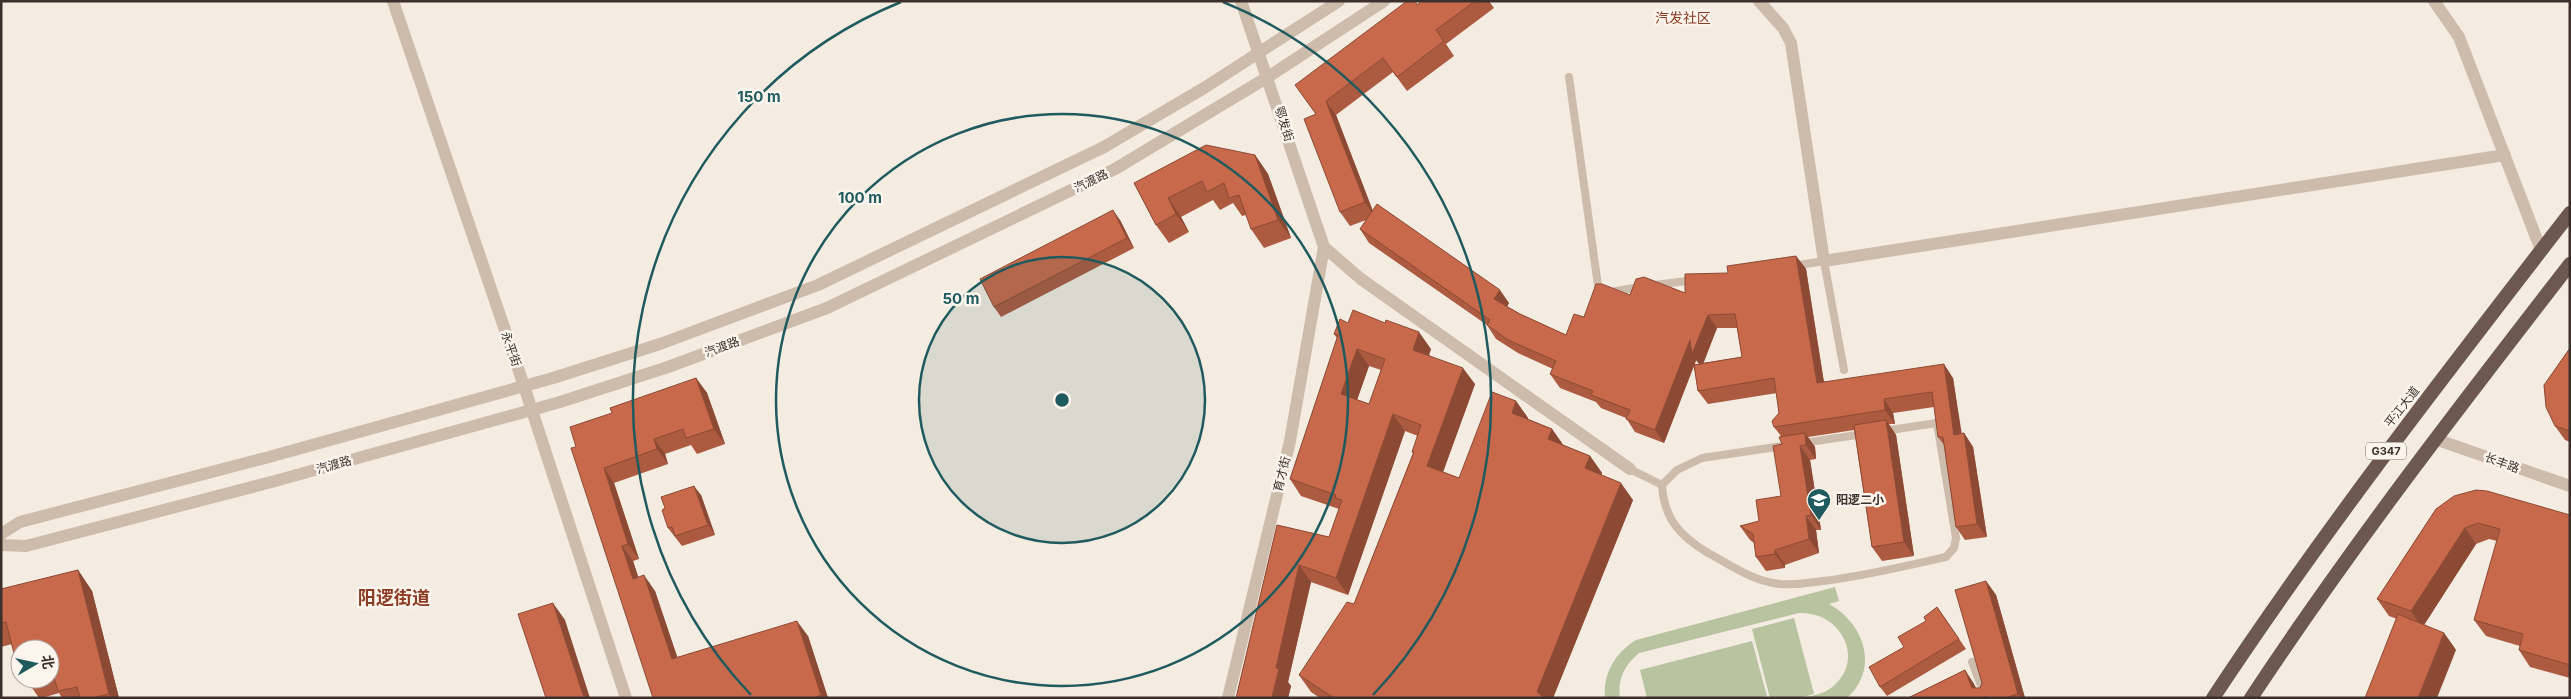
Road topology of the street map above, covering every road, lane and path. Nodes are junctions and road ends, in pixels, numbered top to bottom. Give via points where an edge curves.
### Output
1 (393, 1) edge
2 (1241, 1) edge
3 (1340, 1) edge
4 (1384, 1) edge
5 (1759, 1) edge
6 (2434, 1) edge
7 (1260, 53) junction
8 (1268, 77) junction
9 (1569, 77) dead end
10 (2505, 155) junction
11 (2570, 213) edge
12 (1324, 247) junction
13 (2541, 250) junction
14 (1824, 261) junction
15 (2570, 264) edge
16 (1785, 267) edge
17 (1707, 278) edge
18 (1844, 370) dead end
19 (524, 386) junction
20 (531, 410) junction
21 (2435, 439) junction
22 (1630, 469) joint
23 (1662, 485) junction
24 (2570, 486) edge
25 (1, 534) edge
26 (1, 545) edge
27 (1972, 662) edge
28 (626, 698) edge
29 (1228, 698) edge
30 (1986, 698) edge
31 (2213, 698) edge
32 (2251, 698) edge

1 - 19 street, 永平街
2 - 7 street, 鄂发街
3 - 7 street, 汽渡路
4 - 8 street, 汽渡路
5 - 14 street via 1791,43
6 - 10 street via 2458,37
7 - 8 street, 鄂发街
7 - 19 street, 汽渡路 via 1104,147 818,285 660,344
8 - 12 street, 鄂发街
8 - 20 street, 汽渡路 via 1115,169 827,308 668,367
9 - 17 lane via 1599,293
10 - 13 street
10 - 14 street
11 - 13 highway, 平江大道 / G347
12 - 22 street via 1361,278
12 - 29 street, 育才街 via 1290,442
13 - 31 highway, 平江大道 / G347 via 2382,457
14 - 16 lane
14 - 18 lane
15 - 21 highway, G347
19 - 20 street, 永平街
19 - 25 street, 汽渡路 via 20,522
20 - 26 street, 汽渡路 via 26,546
20 - 28 street, 永平街
21 - 24 street, 长丰路
21 - 32 highway, G347 via 2345,560
22 - 23 lane
23 - 23 lane via 1666,511 1680,534 1749,576 1773,583 1795,585 1862,576 1946,557 1956,544 1937,423 1702,458 1677,470
27 - 30 lane

